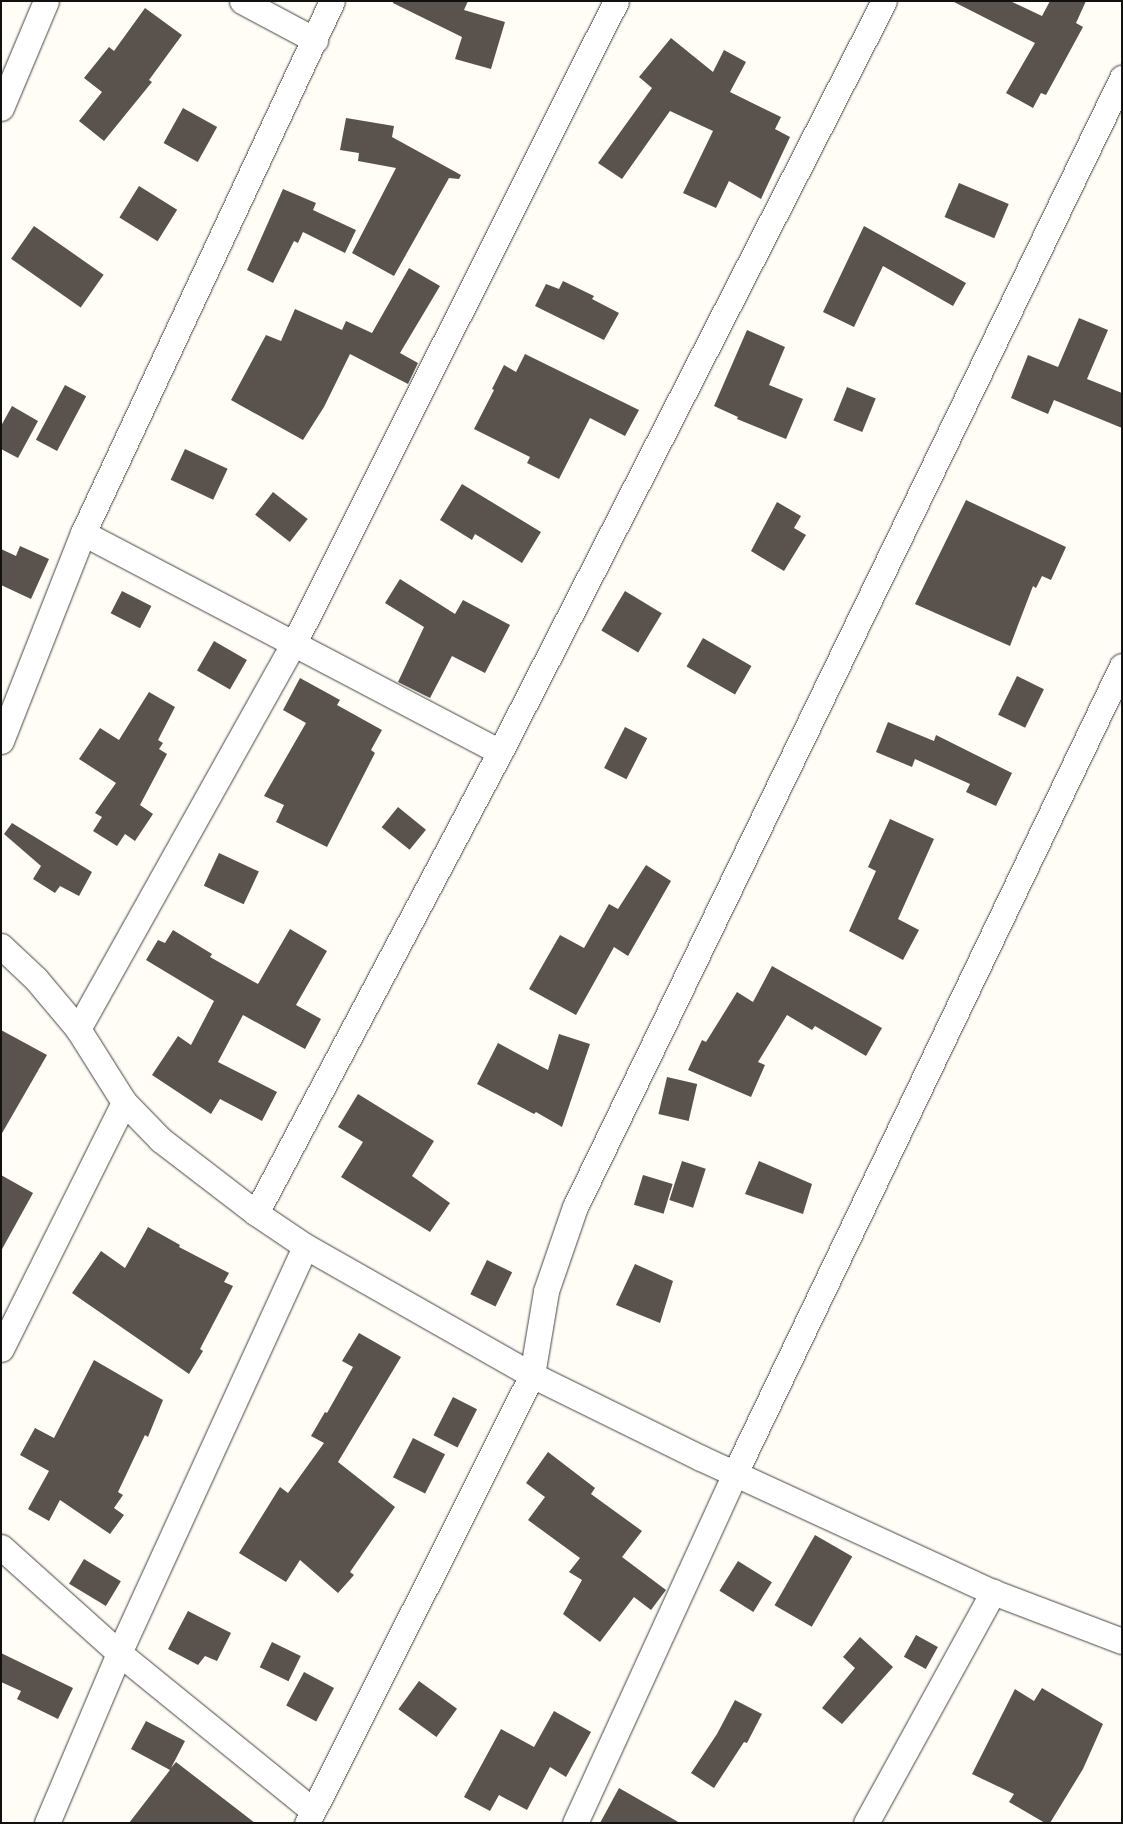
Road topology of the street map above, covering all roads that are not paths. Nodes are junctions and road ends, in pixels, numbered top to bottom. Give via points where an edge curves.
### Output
1 (46, 1) edge
2 (242, 1) edge
3 (332, 1) edge
4 (616, 1) edge
5 (884, 1) edge
6 (315, 40) junction
7 (1122, 78) edge
8 (1, 108) edge
9 (83, 533) junction
10 (293, 645) junction
11 (1122, 666) edge
12 (1, 741) edge
13 (500, 752) junction
14 (1, 946) edge
15 (78, 1029) junction
16 (124, 1102) junction
17 (256, 1213) junction
18 (306, 1246) junction
19 (1, 1349) edge
20 (532, 1375) junction
21 (735, 1473) junction
22 (1, 1547) edge
23 (993, 1592) junction
24 (1122, 1641) edge
25 (119, 1653) junction
26 (309, 1816) edge
27 (48, 1823) edge
28 (575, 1823) edge
29 (866, 1823) edge

1 - 8 street
2 - 6 street
3 - 6 street
4 - 10 street
5 - 13 street
6 - 9 street
7 - 20 street via 574,1207 546,1291
9 - 10 street
9 - 12 street
10 - 13 street
10 - 15 street
11 - 21 street
13 - 17 street
14 - 15 street via 36,979
15 - 16 street
16 - 17 street via 161,1140
16 - 19 street
17 - 18 street
18 - 20 street
18 - 25 street
20 - 21 street
20 - 26 street
21 - 23 street
21 - 28 street
22 - 25 street
23 - 24 street
23 - 29 street
25 - 26 street
25 - 27 street

